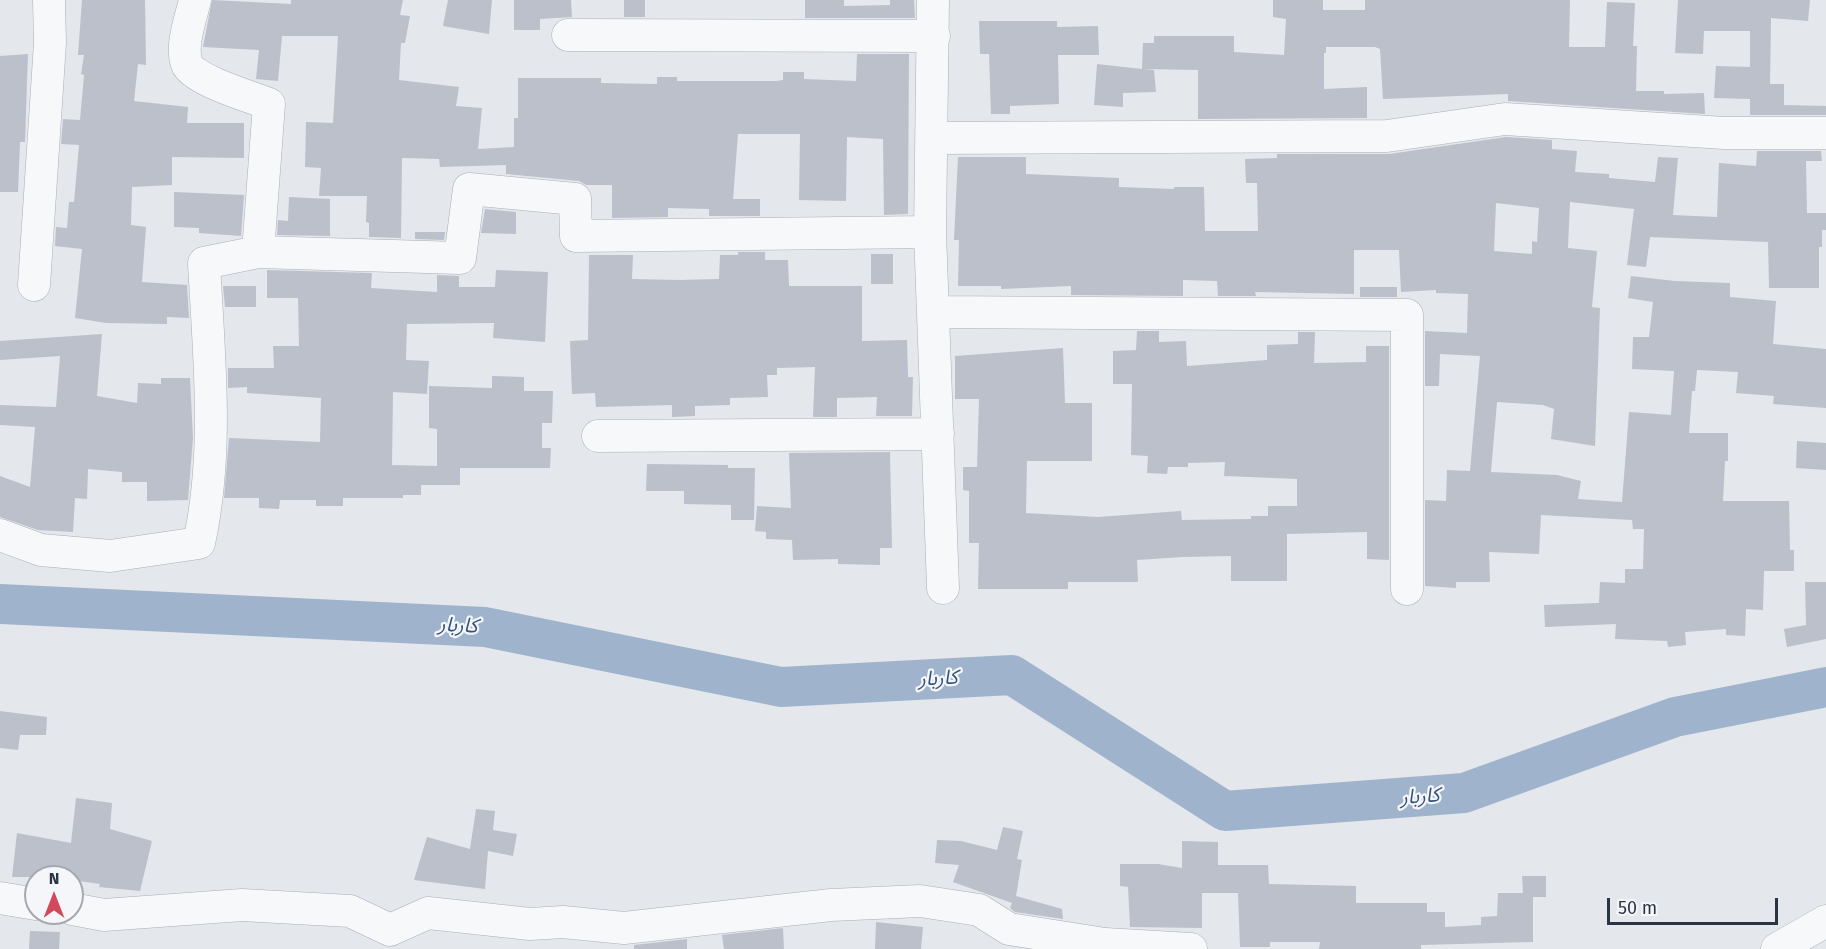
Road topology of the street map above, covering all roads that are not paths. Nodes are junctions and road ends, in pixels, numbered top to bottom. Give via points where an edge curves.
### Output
1 (49, 0) edge
2 (195, 0) edge
3 (933, 0) edge
4 (568, 35) dead end
5 (934, 36) junction
6 (1826, 133) edge
7 (932, 138) junction
8 (930, 232) junction
9 (258, 252) junction
10 (34, 285) dead end
11 (933, 312) junction
12 (938, 434) junction
13 (598, 436) dead end
14 (0, 536) edge
15 (943, 588) dead end
16 (1407, 589) dead end
17 (0, 898) edge
18 (24, 902) edge
19 (84, 911) edge
20 (1826, 921) edge
21 (385, 940) edge
22 (1191, 949) edge
23 (1778, 949) edge

1 - 10 street via 50,43
2 - 9 street via 185,46 187,64 197,75 269,104
3 - 5 street
4 - 5 street
5 - 7 street
6 - 7 street via 1724,133 1505,119 1387,136
7 - 8 street
8 - 9 street via 576,236 575,199 469,189 460,258
8 - 11 street
9 - 14 street via 204,263 212,404 208,500 199,543 110,556 41,550
11 - 12 street
11 - 16 street via 1407,315
12 - 13 street
12 - 15 street
17 - 18 street
19 - 21 street via 104,915 242,905 350,911
20 - 23 street
21 - 22 street via 428,913 530,924 563,922 624,928 831,905 920,901 979,910 1009,929 1105,944

